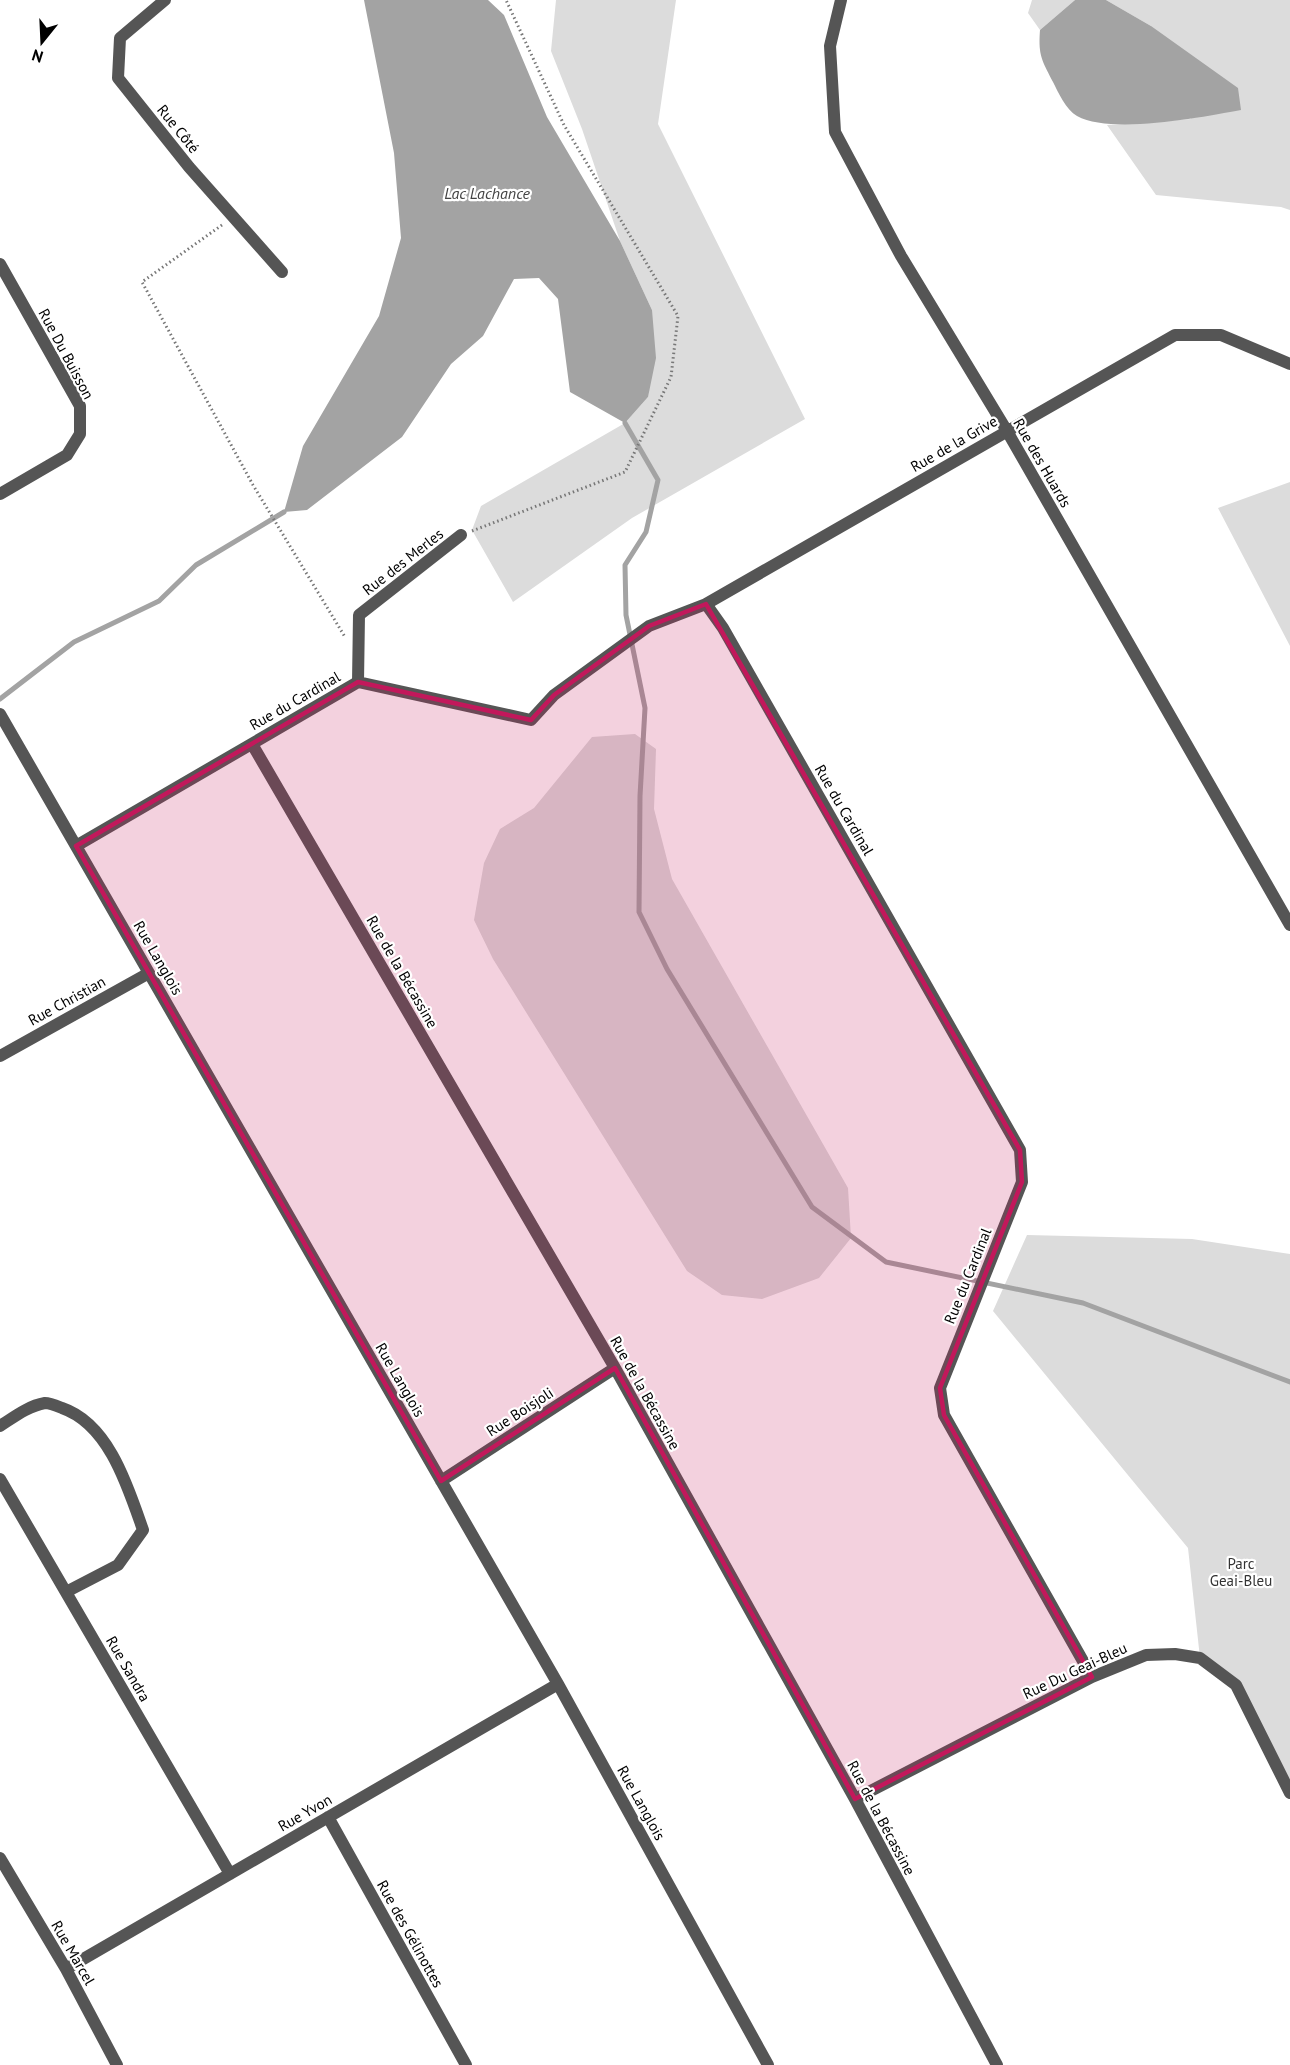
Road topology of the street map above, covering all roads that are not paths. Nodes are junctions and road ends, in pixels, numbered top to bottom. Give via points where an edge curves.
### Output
1 (165, 0) edge
2 (841, 0) edge
3 (0, 264) edge
4 (282, 272) dead end
5 (1290, 364) edge
6 (1007, 431) junction
7 (0, 494) edge
8 (461, 535) road end
9 (706, 604) junction
10 (358, 682) junction
11 (0, 714) edge
12 (252, 744) junction
13 (76, 846) junction
14 (1290, 925) edge
15 (149, 973) junction
16 (0, 1056) edge
17 (615, 1368) junction
18 (0, 1426) edge
19 (0, 1479) edge
20 (441, 1480) junction
21 (66, 1592) junction
22 (1092, 1677) junction
23 (558, 1684) junction
24 (1290, 1793) edge
25 (855, 1799) junction
26 (328, 1817) junction
27 (0, 1858) edge
28 (230, 1874) junction
29 (66, 1969) junction
30 (117, 2065) edge
31 (466, 2065) edge
32 (768, 2065) edge
33 (997, 2065) edge

1 - 4 street, Rue Côté via 120,38 118,78 189,167
2 - 6 street, Rue des Huards via 830,46 835,132 901,256
3 - 7 street, Rue Du Buisson via 80,406 80,434 67,455
5 - 6 street, Rue de la Grive via 1221,335 1175,334
6 - 9 street, Rue de la Grive
6 - 14 street, Rue des Huards
8 - 10 street, Rue des Merles via 359,615
9 - 10 street, Rue du Cardinal via 649,626 554,695 531,720
9 - 22 street, Rue du Cardinal via 1020,1150 1022,1182 940,1388 944,1415
10 - 12 street, Rue du Cardinal
11 - 13 street, Rue Langlois
12 - 13 street, Rue du Cardinal
12 - 17 street, Rue de la Bécassine
13 - 15 street, Rue Langlois
15 - 16 street, Rue Christian
15 - 20 street, Rue Langlois
17 - 20 street, Rue Boisjoli
17 - 25 street, Rue de la Bécassine
18 - 21 street via 23,1411 47,1403 72,1412 89,1421 124,1475 143,1530 118,1565
19 - 21 street, Rue Sandra
20 - 23 street, Rue Langlois
21 - 28 street, Rue Sandra
22 - 24 street, Rue Du Geai-Bleu via 1146,1655 1200,1658 1236,1685
22 - 25 street, Rue Du Geai-Bleu
23 - 26 street, Rue Yvon
23 - 32 street, Rue Langlois
25 - 33 street, Rue de la Bécassine
26 - 28 street, Rue Yvon
26 - 31 street, Rue des Gélinottes
27 - 29 street, Rue Marcel
28 - 29 street, Rue Yvon
29 - 30 street, Rue Marcel

